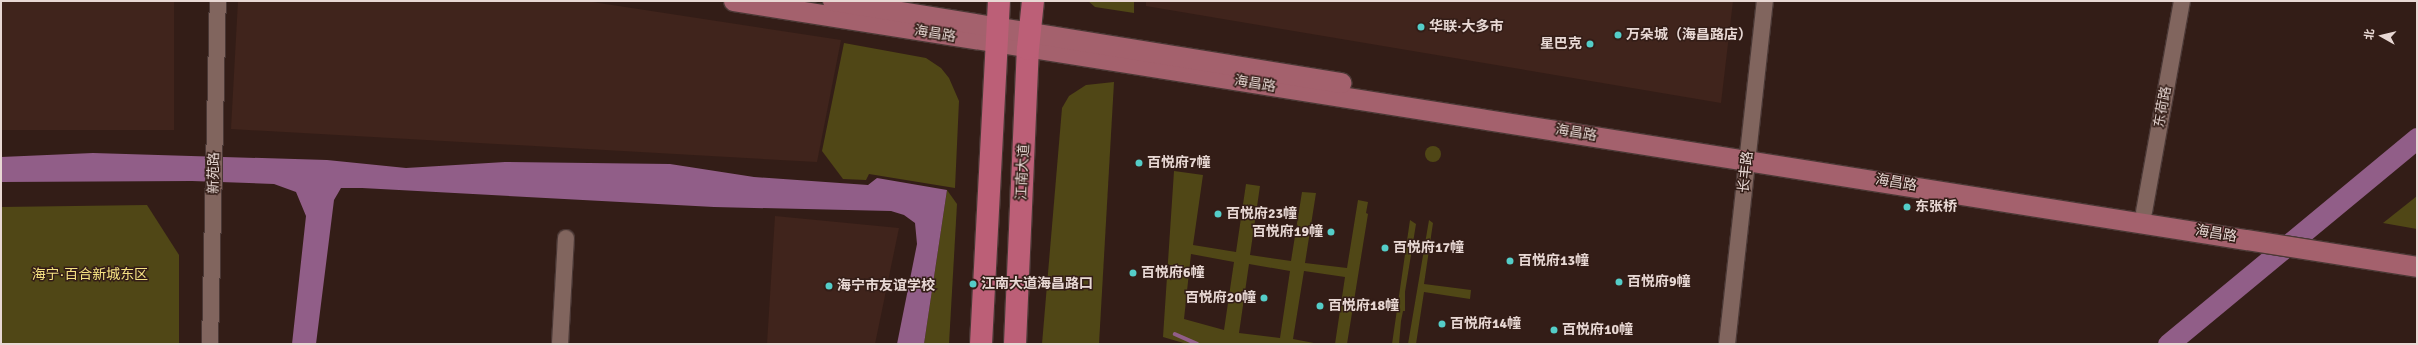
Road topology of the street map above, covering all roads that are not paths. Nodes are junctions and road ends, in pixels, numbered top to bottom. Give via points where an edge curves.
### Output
1 (218, 1) edge
2 (734, 1) edge
3 (833, 1) edge
4 (1000, 1) edge
5 (1033, 1) edge
6 (1765, 1) edge
7 (2182, 1) edge
8 (997, 36) junction
9 (1030, 41) junction
10 (1748, 153) junction
11 (2144, 212) junction
12 (2252, 236) junction
13 (566, 238) dead end
14 (2336, 249) junction
15 (2417, 256) edge
16 (2417, 266) edge
17 (210, 344) edge
18 (560, 344) edge
19 (981, 344) edge
20 (1015, 344) edge
21 (1727, 344) edge

1 - 17 street, 新苑路
2 - 8 main road, 海昌路
3 - 8 main road, 海昌路
4 - 8 highway
5 - 9 highway, 江南大道
6 - 10 street, 长丰路
7 - 11 street, 东荷路
8 - 9 main road, 海昌路
8 - 19 highway
9 - 10 main road, 海昌路
9 - 20 highway, 江南大道
10 - 11 main road, 海昌路
10 - 12 main road, 海昌路
10 - 21 street, 长丰路
11 - 12 main road, 海昌路
12 - 14 main road, 海昌路
13 - 18 street
14 - 15 main road, 海昌路
14 - 16 main road, 海昌路

